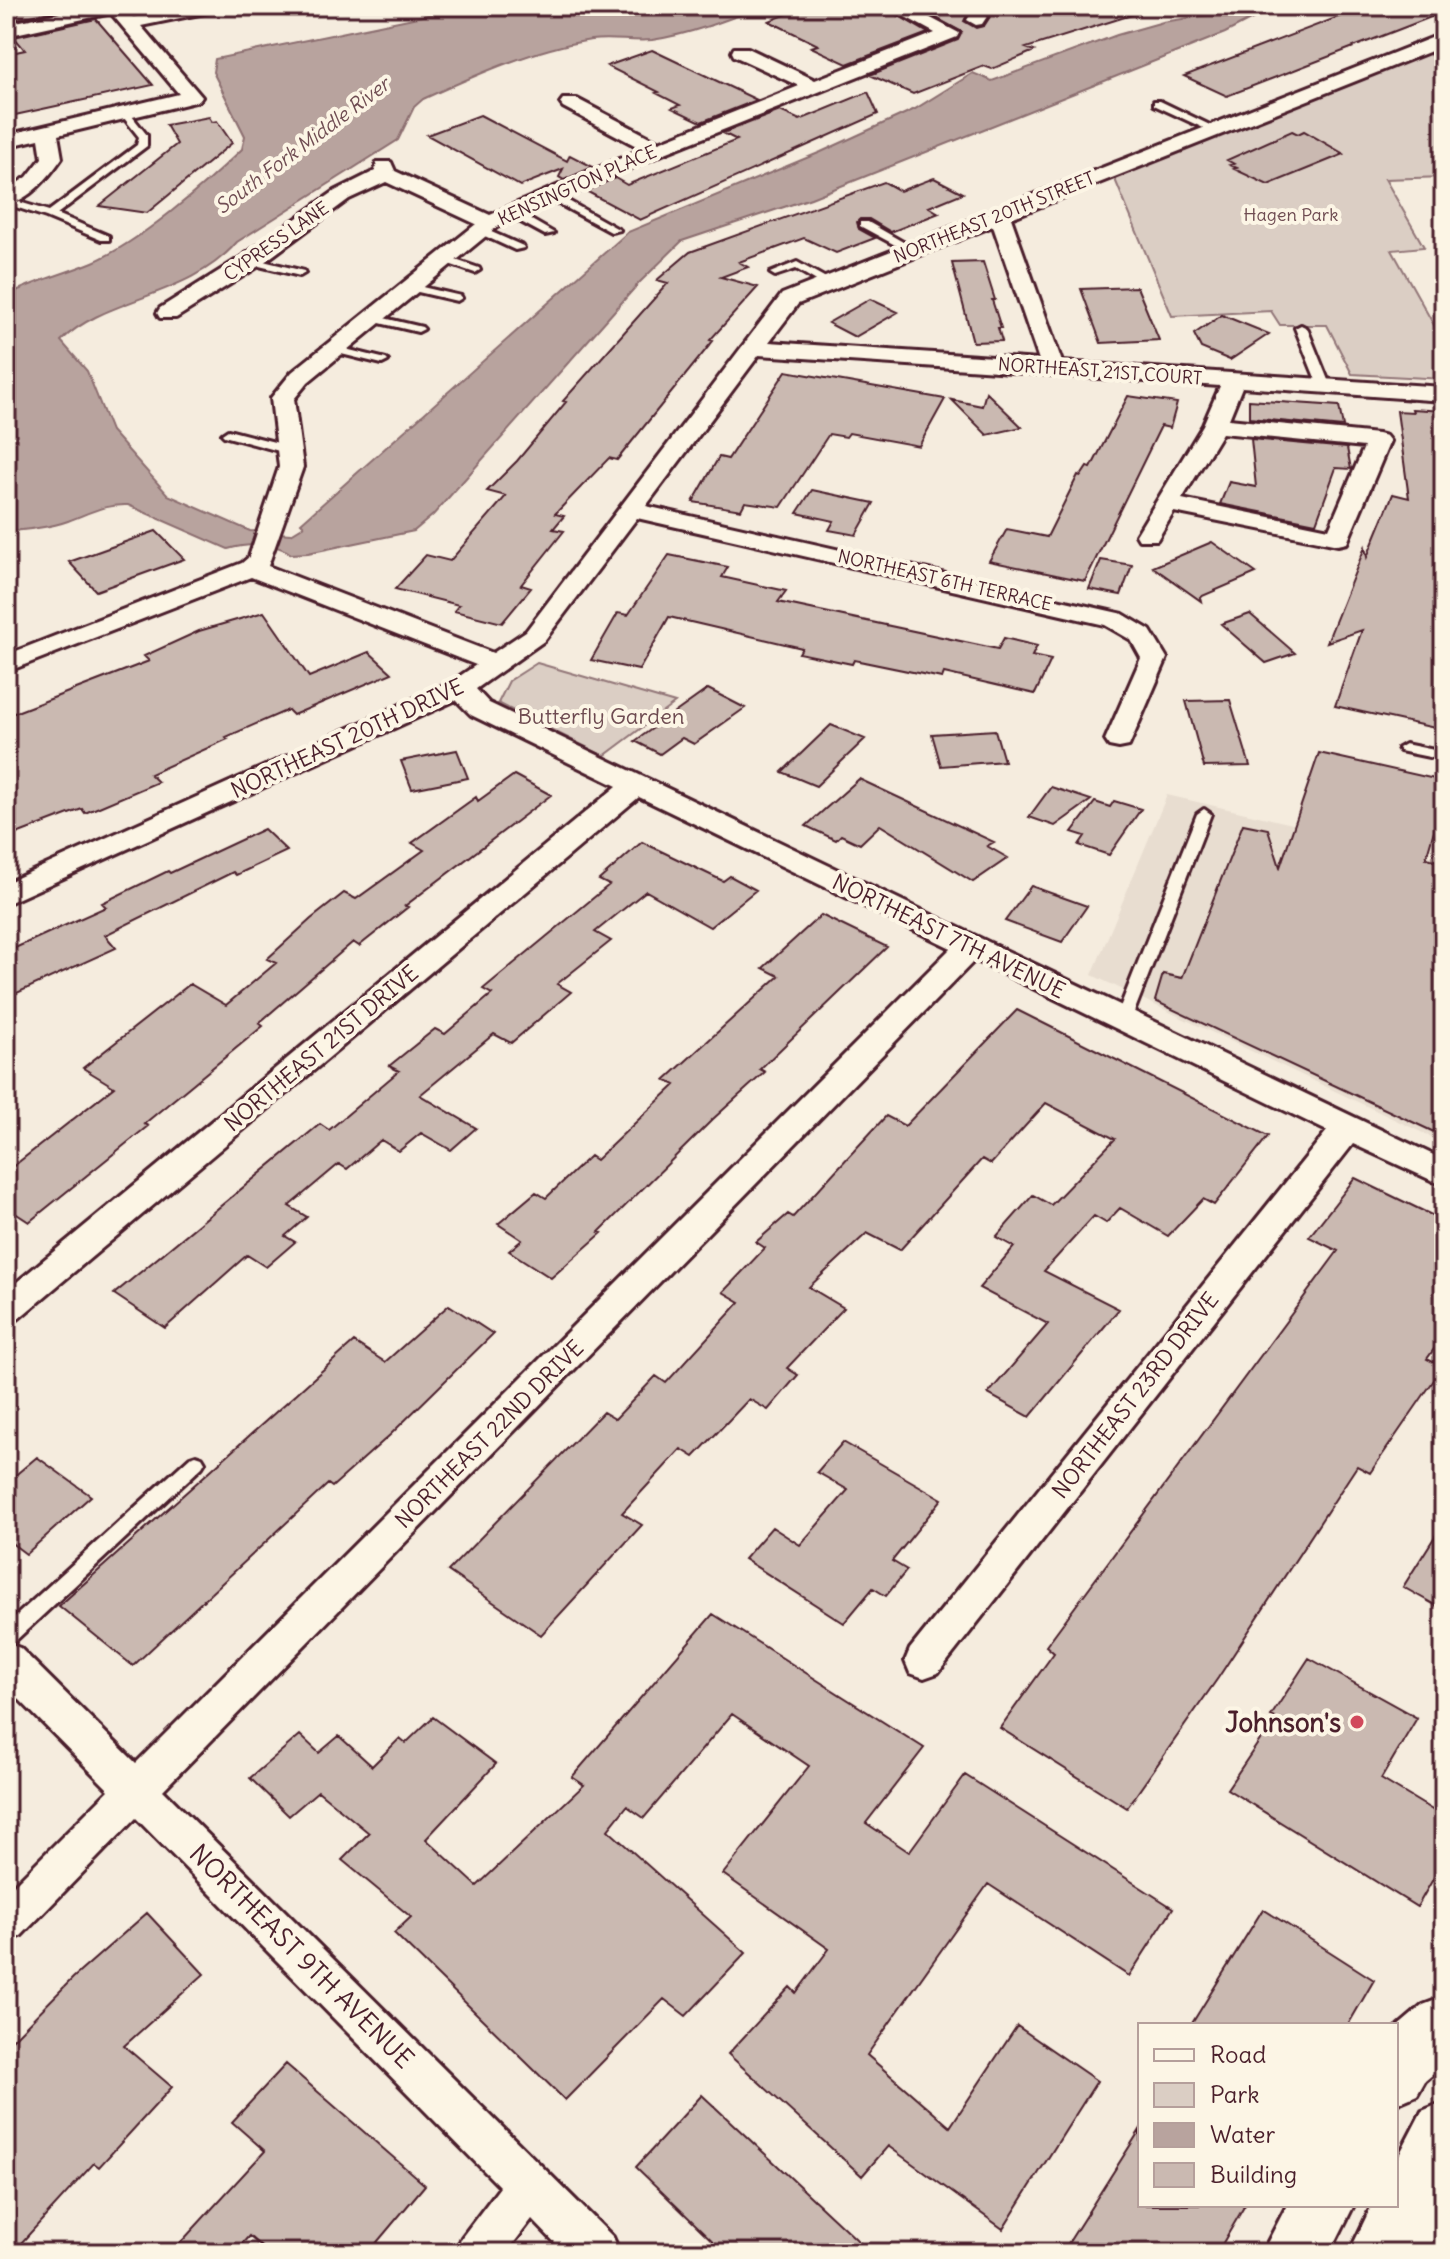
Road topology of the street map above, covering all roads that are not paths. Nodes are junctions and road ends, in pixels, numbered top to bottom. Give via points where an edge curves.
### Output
1 (214, 6) edge
2 (894, 6) edge
3 (114, 7) edge
4 (129, 23) junction
5 (6, 30) edge
6 (1444, 39) edge
7 (741, 52) dead end
8 (813, 86) junction
9 (570, 103) dead end
10 (1157, 103) dead end
11 (125, 113) junction
12 (1213, 129) junction
13 (48, 132) junction
14 (6, 141) edge
15 (658, 149) junction
16 (552, 196) junction
17 (6, 200) edge
18 (512, 213) junction
19 (50, 215) junction
20 (1000, 215) junction
21 (864, 224) dead end
22 (485, 227) junction
23 (615, 230) dead end
24 (549, 233) dead end
25 (105, 238) dead end
26 (519, 248) dead end
27 (912, 250) junction
28 (813, 258) dead end
29 (444, 259) junction
30 (251, 261) junction
31 (797, 265) junction
32 (475, 270) dead end
33 (300, 273) dead end
34 (775, 273) dead end
35 (829, 284) junction
36 (409, 287) junction
37 (457, 298) dead end
38 (168, 313) dead end
39 (371, 318) junction
40 (1301, 328) dead end
41 (418, 329) dead end
42 (755, 348) junction
43 (333, 349) junction
44 (382, 361) dead end
45 (1053, 368) junction
46 (1234, 379) junction
47 (1324, 385) junction
48 (1444, 394) edge
49 (1215, 425) junction
50 (228, 434) dead end
51 (290, 450) junction
52 (1169, 504) junction
53 (632, 510) junction
54 (1148, 535) dead end
55 (251, 568) junction
56 (6, 664) edge
57 (496, 664) junction
58 (460, 688) junction
59 (1119, 740) dead end
60 (1405, 748) dead end
61 (1444, 756) edge
62 (636, 785) junction
63 (1204, 814) dead end
64 (6, 894) edge
65 (971, 946) junction
66 (1123, 1020) junction
67 (1347, 1128) junction
68 (1444, 1174) edge
69 (6, 1310) edge
70 (196, 1462) dead end
71 (6, 1637) edge
72 (6, 1660) edge
73 (924, 1661) dead end
74 (137, 1790) junction
75 (6, 1922) edge
76 (1444, 2026) edge
77 (1398, 2070) edge
78 (1444, 2133) edge
79 (529, 2186) junction
80 (1322, 2207) edge
81 (1444, 2241) edge
82 (1382, 2251) edge
83 (478, 2253) edge
84 (597, 2253) edge
85 (1294, 2253) edge

1 - 4 street
2 - 8 street, KENSINGTON PLACE via 950,33
3 - 4 street
3 - 5 street
4 - 11 street via 192,97
6 - 12 street, NORTHEAST 20TH STREET
7 - 8 street
8 - 15 street, KENSINGTON PLACE
9 - 15 street
10 - 12 lane
11 - 13 street
11 - 19 lane via 144,137 142,146
12 - 20 street, NORTHEAST 20TH STREET
13 - 14 street
13 - 17 street via 52,158 34,181
15 - 16 street, KENSINGTON PLACE
16 - 18 street, KENSINGTON PLACE
16 - 23 lane
17 - 19 lane
18 - 22 street, KENSINGTON PLACE
18 - 24 lane
19 - 25 lane
20 - 27 street, NORTHEAST 20TH STREET
20 - 45 street
21 - 27 lane
22 - 26 lane
22 - 29 street, KENSINGTON PLACE
22 - 30 street, CYPRESS LANE via 385,170
27 - 35 street, NORTHEAST 20TH STREET
28 - 31 lane
29 - 32 lane
29 - 36 street, KENSINGTON PLACE
30 - 33 lane
30 - 38 street, CYPRESS LANE
31 - 34 lane
31 - 35 lane
35 - 42 street, NORTHEAST 20TH STREET via 790,299
36 - 37 lane
36 - 39 street, KENSINGTON PLACE
39 - 41 lane
39 - 43 street, KENSINGTON PLACE
40 - 47 lane
42 - 45 street, NORTHEAST 21ST COURT
42 - 53 street, NORTHEAST 20TH STREET
43 - 44 lane
43 - 51 street, KENSINGTON PLACE via 282,398
45 - 46 street, NORTHEAST 21ST COURT
46 - 47 street, NORTHEAST 21ST COURT
46 - 49 street
47 - 48 street, NORTHEAST 21ST COURT
49 - 52 street
49 - 52 street via 1378,441 1338,538
50 - 51 lane
51 - 55 street, KENSINGTON PLACE via 283,497 260,560
52 - 54 street
53 - 57 street, NORTHEAST 20TH DRIVE via 535,636
53 - 59 street, NORTHEAST 6TH TERRACE via 1114,619 1141,635 1154,658
55 - 56 street
55 - 57 street
57 - 58 street, NORTHEAST 20TH DRIVE
58 - 62 street, NORTHEAST 7TH AVENUE via 480,709
58 - 64 street, NORTHEAST 20TH DRIVE
60 - 61 lane
62 - 65 street, NORTHEAST 7TH AVENUE
62 - 69 street, NORTHEAST 21ST DRIVE
63 - 66 lane
65 - 66 street, NORTHEAST 7TH AVENUE
65 - 74 street, NORTHEAST 22ND DRIVE
66 - 67 street, NORTHEAST 7TH AVENUE
67 - 68 street, NORTHEAST 7TH AVENUE
67 - 73 street, NORTHEAST 23RD DRIVE
70 - 71 lane
72 - 74 street, NORTHEAST 9TH AVENUE
74 - 75 street, NORTHEAST 22ND DRIVE
74 - 79 street, NORTHEAST 9TH AVENUE
76 - 77 main road
78 - 82 main road
79 - 83 street
79 - 84 street, NORTHEAST 9TH AVENUE
80 - 85 main road
81 - 82 street

